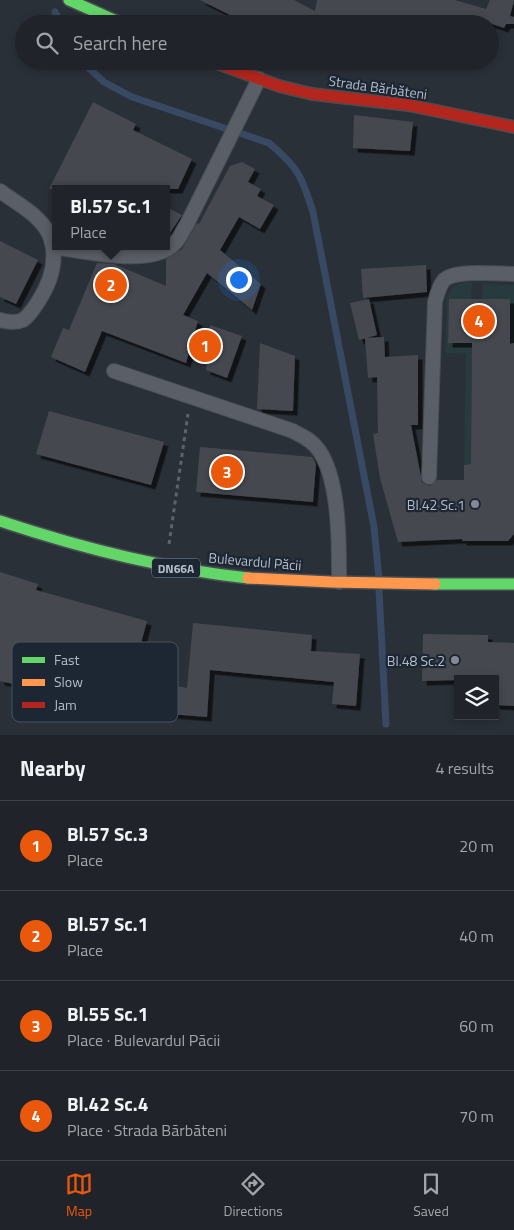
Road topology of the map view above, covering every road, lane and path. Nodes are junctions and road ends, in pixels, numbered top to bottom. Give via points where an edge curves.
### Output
1 (69, 0) edge
2 (103, 15) edge
3 (235, 70) edge
4 (259, 79) junction
5 (514, 127) edge
6 (0, 191) edge
7 (52, 244) edge
8 (170, 246) edge
9 (53, 250) edge
10 (80, 250) edge
11 (164, 250) edge
12 (514, 274) edge
13 (0, 320) edge
14 (114, 371) dead end
15 (190, 398) junction
16 (428, 477) dead end
17 (0, 521) edge
18 (166, 567) junction
19 (339, 582) junction
20 (514, 584) edge

1 - 2 main road
3 - 4 main road, Strada Bărbăteni
4 - 5 main road, Strada Bărbăteni via 312,94 408,105
4 - 8 lane via 187,224
6 - 7 lane via 38,219
9 - 13 lane via 48,287 32,311 22,320
10 - 11 lane via 144,257
12 - 16 lane via 449,276 438,290
14 - 15 lane
15 - 18 path
15 - 19 lane via 292,431 310,441 323,456 334,493
17 - 18 main road, Bulevardul Păcii / DN66A via 97,552
18 - 19 main road, Bulevardul Păcii / DN66A via 230,576
19 - 20 main road, Bulevardul Păcii / DN66A

